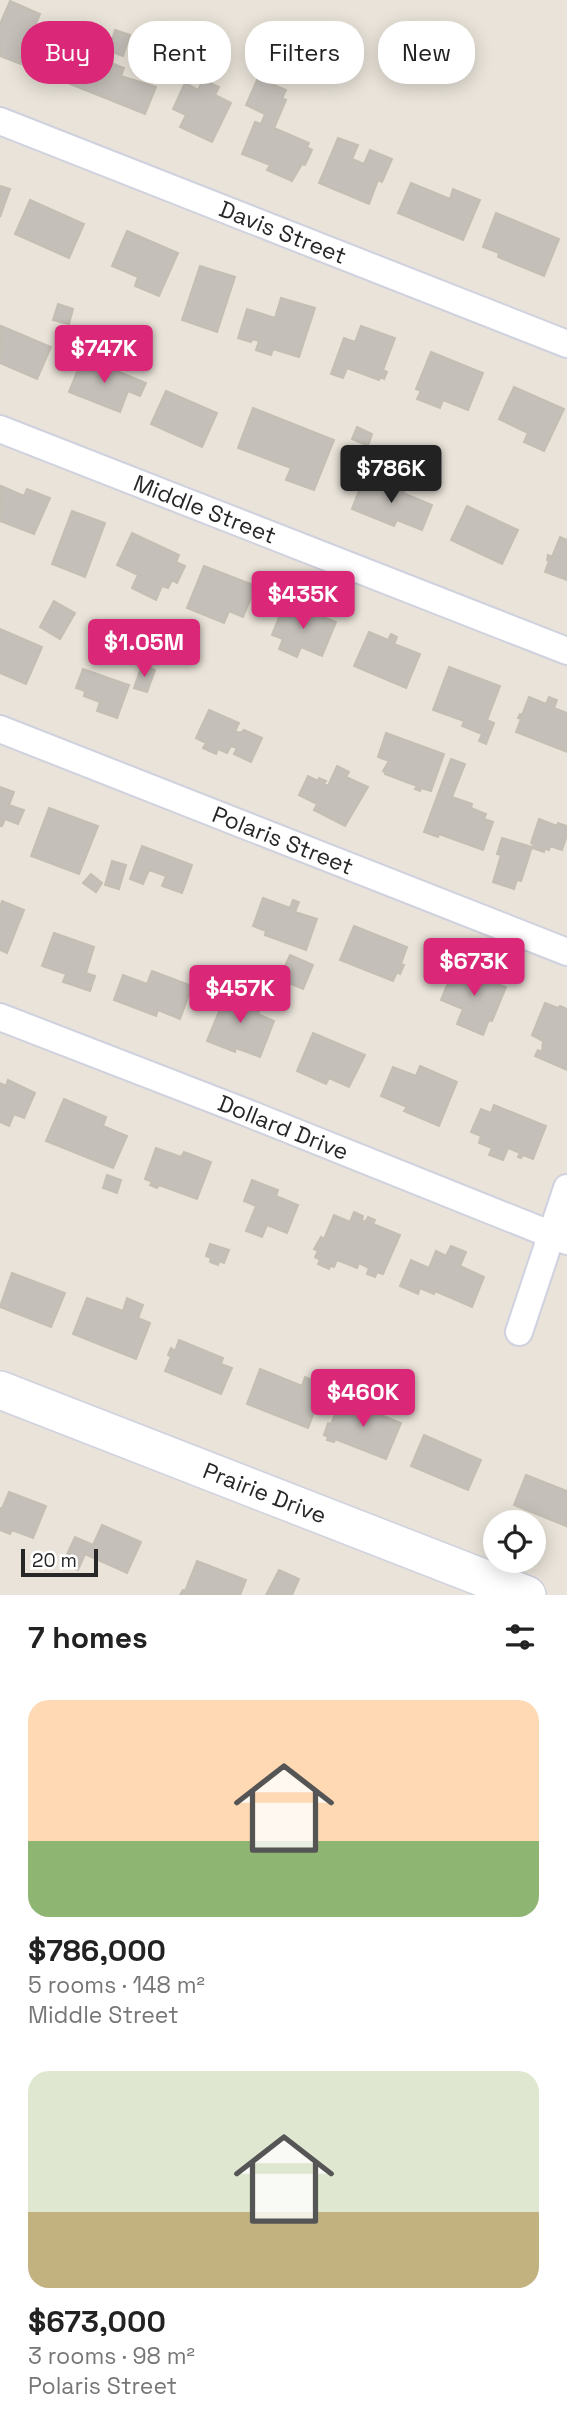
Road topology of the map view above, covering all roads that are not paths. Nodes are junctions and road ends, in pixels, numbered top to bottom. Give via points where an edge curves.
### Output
1 (0, 121) edge
2 (567, 344) edge
3 (0, 429) edge
4 (567, 651) edge
5 (0, 729) edge
6 (567, 952) edge
7 (0, 1017) edge
8 (567, 1188) edge
9 (559, 1237) edge
10 (519, 1332) dead end
11 (0, 1390) edge
12 (527, 1595) edge

1 - 2 street, Davis Street
3 - 4 street, Middle Street
5 - 6 street, Polaris Street
7 - 9 street, Dollard Drive
8 - 9 street
9 - 10 street
11 - 12 street, Prairie Drive

